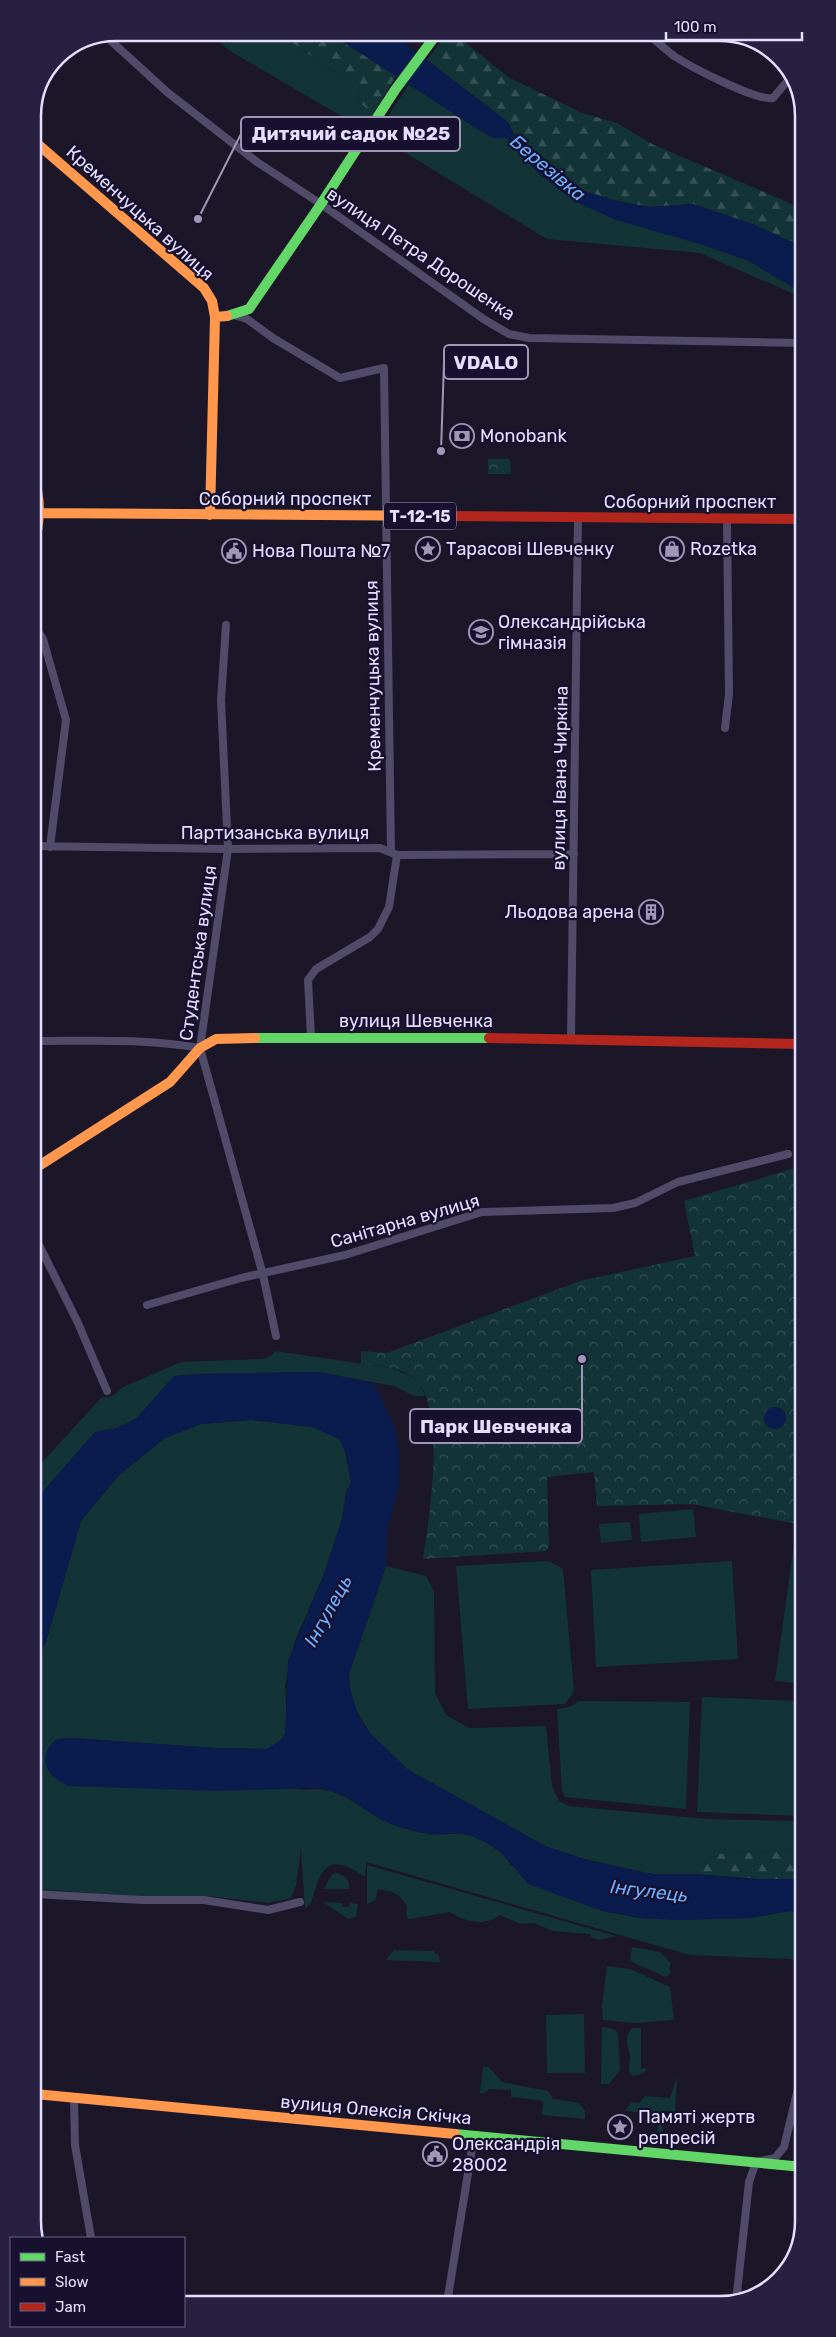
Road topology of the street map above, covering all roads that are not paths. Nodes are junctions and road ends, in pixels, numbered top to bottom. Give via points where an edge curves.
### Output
1 (432, 41) edge
2 (656, 41) edge
3 (112, 42) edge
4 (786, 82) edge
5 (41, 147) edge
6 (321, 204) junction
7 (234, 315) junction
8 (216, 317) junction
9 (795, 343) edge
10 (41, 513) edge
11 (210, 515) junction
12 (387, 516) junction
13 (578, 518) junction
14 (727, 519) junction
15 (795, 519) edge
16 (226, 625) dead end
17 (41, 636) edge
18 (725, 728) dead end
19 (41, 846) edge
20 (50, 847) junction
21 (228, 849) junction
22 (394, 854) junction
23 (574, 854) junction
24 (310, 1037) junction
25 (571, 1038) junction
26 (41, 1041) edge
27 (795, 1044) edge
28 (200, 1048) junction
29 (788, 1154) dead end
30 (41, 1164) edge
31 (41, 1249) edge
32 (263, 1274) junction
33 (147, 1305) dead end
34 (276, 1336) dead end
35 (107, 1391) dead end
36 (41, 1894) edge
37 (300, 1902) dead end
38 (41, 2095) edge
39 (74, 2098) junction
40 (795, 2101) edge
41 (474, 2136) junction
42 (756, 2162) junction
43 (795, 2166) edge
44 (91, 2237) edge
45 (737, 2293) edge
46 (448, 2296) edge

1 - 6 main road via 395,90
2 - 4 street via 698,70 761,98 773,98
3 - 6 street, вулиця Петра Дорошенка via 167,92 257,162
5 - 8 main road, Кременчуцька вулиця via 204,288
6 - 7 main road via 249,309
6 - 9 street, вулиця Петра Дорошенка via 509,334 529,338
7 - 8 main road
7 - 12 street, Кременчуцька вулиця via 247,319 340,378 384,368
8 - 11 main road
10 - 11 main road, Соборний проспект / Т-12-15
11 - 12 main road, Соборний проспект / Т-12-15
12 - 13 main road, Соборний проспект / Т-12-15
12 - 22 street, Кременчуцька вулиця
13 - 14 main road, Соборний проспект / Т-12-15
13 - 23 street, вулиця Івана Чиркіна
14 - 15 main road, Соборний проспект / Т-12-15
14 - 18 street via 729,694
16 - 21 street, Студентська вулиця via 221,700
17 - 20 street via 66,720
19 - 20 street, Партизанська вулиця
20 - 21 street, Партизанська вулиця
21 - 22 street, Партизанська вулиця via 380,848
21 - 28 street, Студентська вулиця
22 - 23 street, Партизанська вулиця
22 - 24 street, Кременчуцька вулиця via 389,907 378,929 316,969 308,980
23 - 25 street, вулиця Івана Чиркіна
24 - 25 main road, вулиця Шевченка
24 - 28 main road, вулиця Шевченка via 216,1039
25 - 27 main road, вулиця Шевченка
26 - 28 street via 148,1042
28 - 30 main road via 170,1082
28 - 32 street, Студентська вулиця
29 - 32 street, Санітарна вулиця via 678,1182 635,1203 613,1208 482,1212 346,1255
31 - 35 street
32 - 33 street, Санітарна вулиця
32 - 34 street, Студентська вулиця
36 - 37 street via 204,1900 268,1910
38 - 39 main road, вулиця Олексія Скічка
39 - 41 main road, вулиця Олексія Скічка
39 - 44 street via 75,2145
40 - 42 street via 784,2147 775,2158
41 - 42 main road, вулиця Олексія Скічка
41 - 46 street
42 - 43 main road, вулиця Олексія Скічка
42 - 45 street via 749,2182

